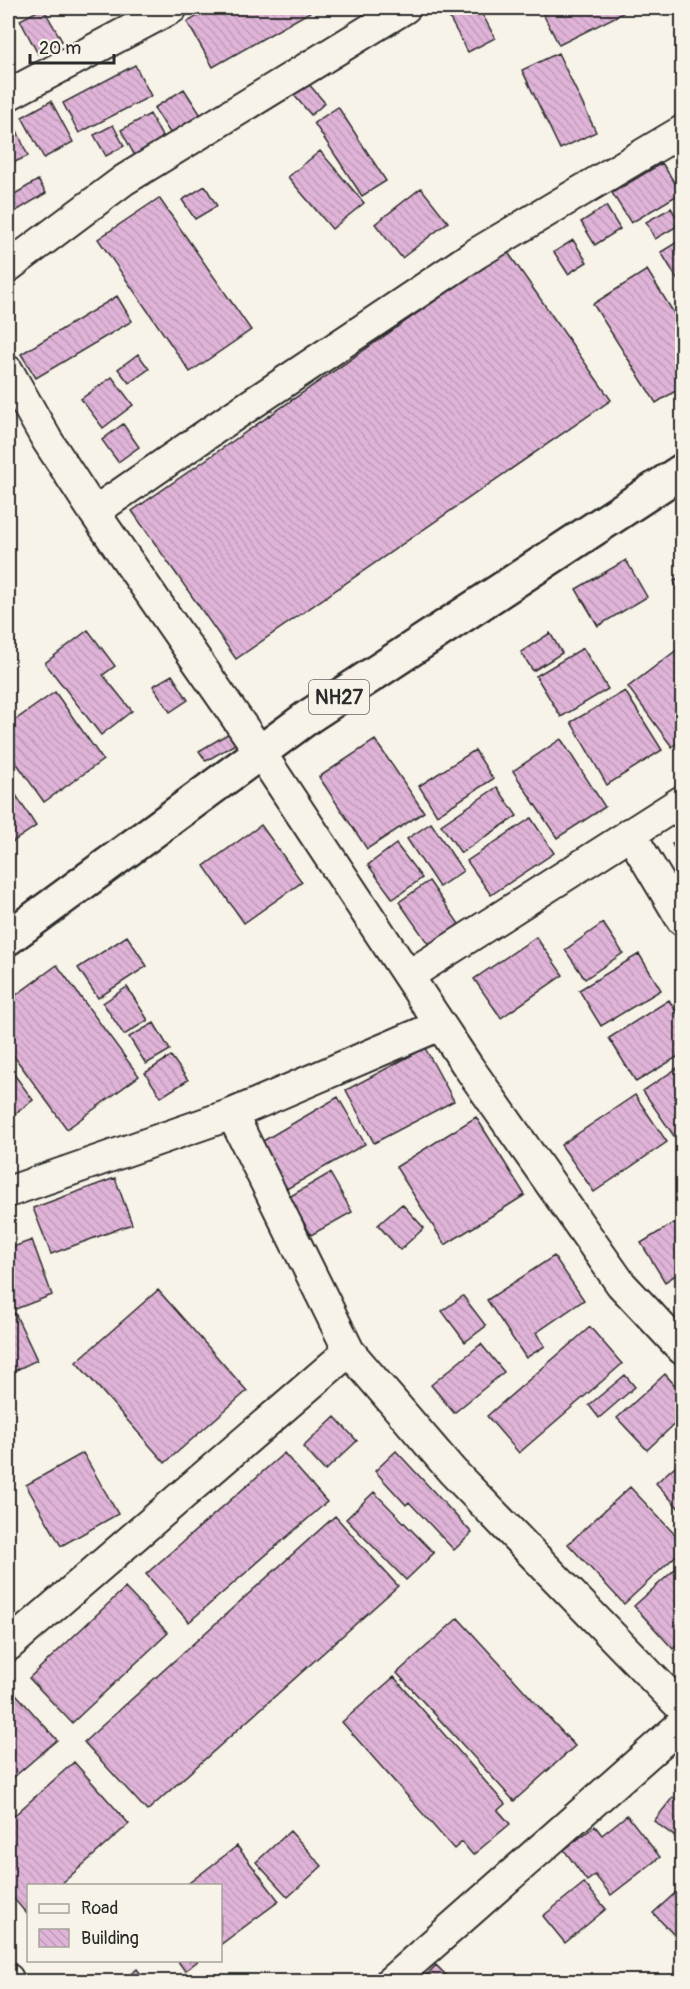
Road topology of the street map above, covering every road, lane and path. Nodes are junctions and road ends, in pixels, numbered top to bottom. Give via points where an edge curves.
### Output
1 (172, 8) edge
2 (397, 10) edge
3 (8, 95) edge
4 (682, 131) edge
5 (8, 267) edge
6 (8, 371) edge
7 (682, 471) edge
8 (94, 512) junction
9 (260, 752) junction
10 (682, 801) edge
11 (630, 833) junction
12 (682, 920) edge
13 (8, 939) edge
14 (408, 976) junction
15 (440, 1025) junction
16 (232, 1114) junction
17 (8, 1192) edge
18 (682, 1349) edge
19 (349, 1351) junction
20 (8, 1646) edge
21 (682, 1708) edge
22 (682, 1724) edge
23 (390, 1982) edge

1 - 3 street
2 - 5 street via 124,180
4 - 8 street via 477,253
6 - 8 street
7 - 9 highway, NH27
8 - 9 street
9 - 13 highway, NH27
9 - 14 street
10 - 11 street
11 - 12 street
11 - 14 street
14 - 15 street
15 - 16 street
15 - 18 street via 621,1284
16 - 17 street
16 - 19 street
19 - 20 street
19 - 21 street via 452,1471
22 - 23 street

